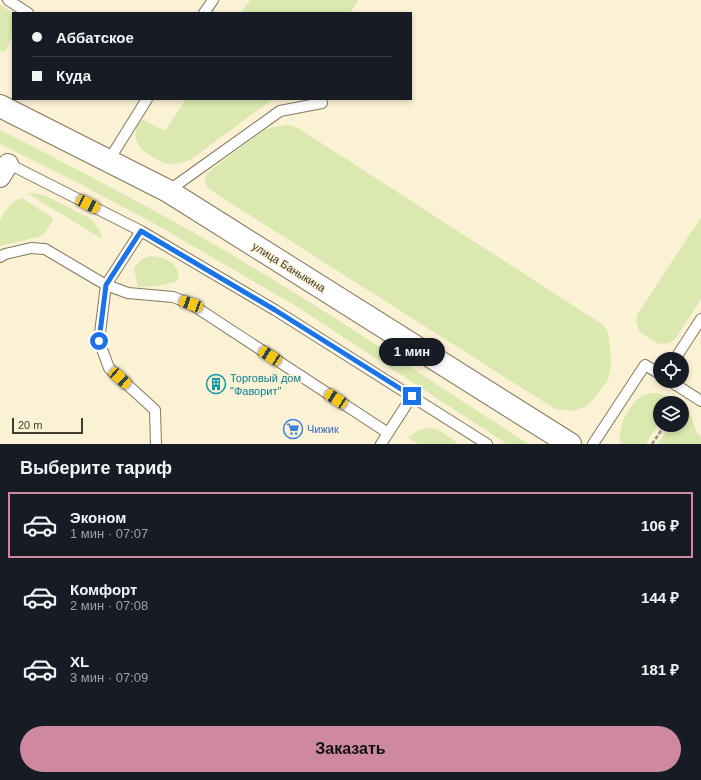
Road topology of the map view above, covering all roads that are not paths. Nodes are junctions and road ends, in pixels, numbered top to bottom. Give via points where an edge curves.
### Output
1 (8, 0) edge
2 (213, 0) edge
3 (26, 12) edge
4 (205, 12) edge
5 (146, 100) edge
6 (322, 103) dead end
7 (0, 106) edge
8 (108, 160) junction
9 (3, 166) edge
10 (168, 190) junction
11 (141, 231) junction
12 (0, 257) edge
13 (106, 285) junction
14 (701, 319) edge
15 (680, 352) edge
16 (653, 369) edge
17 (681, 388) edge
18 (412, 396) junction
19 (701, 401) edge
20 (388, 433) junction
21 (156, 444) edge
22 (381, 444) edge
23 (487, 444) edge
24 (570, 444) edge
25 (593, 444) edge

1 - 3 lane
2 - 4 lane
5 - 8 lane
6 - 10 lane via 280,111
7 - 8 main road, улица Баныкина
8 - 10 main road, улица Баныкина
9 - 11 lane
10 - 24 main road, улица Баныкина
11 - 13 lane
11 - 18 lane via 275,310
12 - 13 lane via 31,248 45,250
13 - 20 lane via 128,293 173,297 191,304
13 - 21 lane via 99,341 109,368 155,410
14 - 15 lane
16 - 25 lane via 645,364
17 - 19 lane
18 - 20 lane
18 - 23 lane
20 - 22 lane

